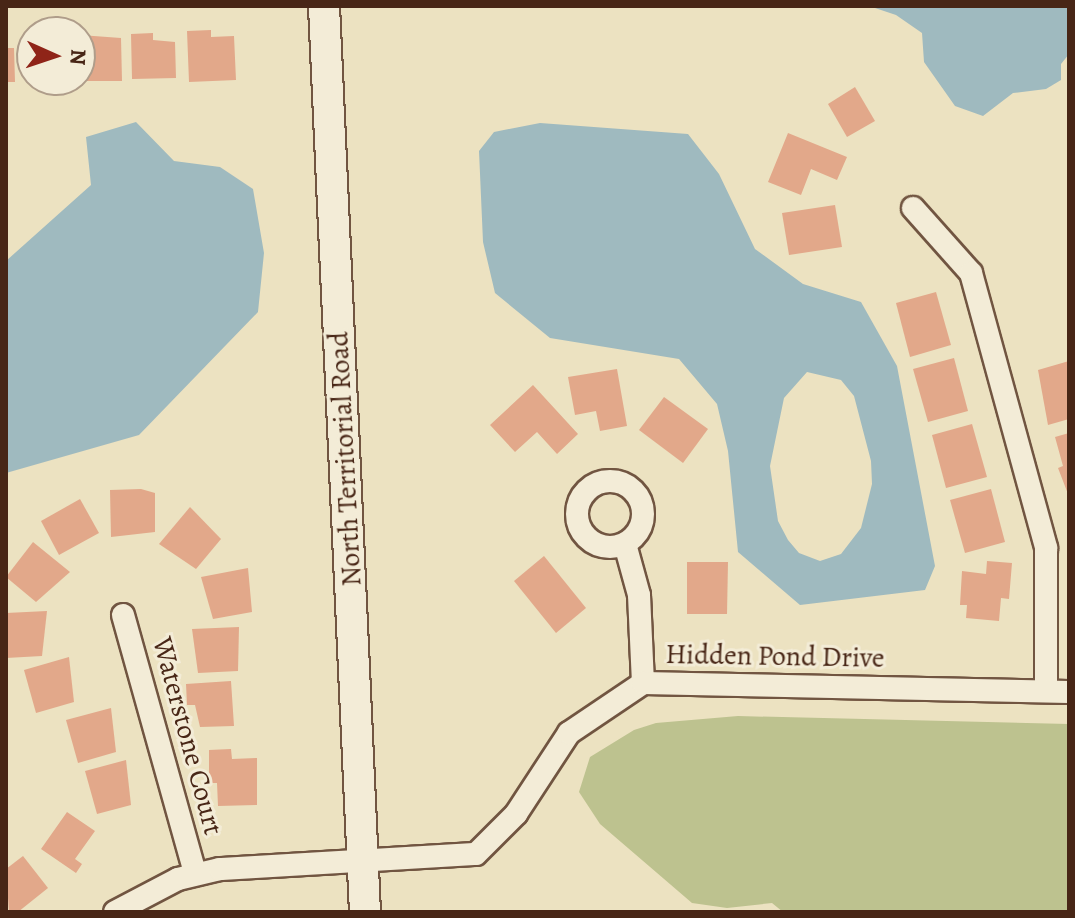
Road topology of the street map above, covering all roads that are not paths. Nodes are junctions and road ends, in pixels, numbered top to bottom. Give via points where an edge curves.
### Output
1 (324, 6) edge
2 (913, 208) dead end
3 (625, 544) dead end
4 (123, 615) dead end
5 (643, 683) junction
6 (1046, 691) junction
7 (1069, 692) edge
8 (363, 861) junction
9 (195, 873) junction
10 (115, 912) edge
11 (365, 912) edge

1 - 8 main road, North Territorial Road
2 - 6 street via 971,273 1046,548
3 - 5 street via 639,595
4 - 9 street, Waterstone Court
5 - 6 street, Hidden Pond Drive
5 - 8 street, Hidden Pond Drive via 569,733 516,814 476,854
6 - 7 street, Hidden Pond Drive
8 - 9 street, Hidden Pond Drive
8 - 11 main road, North Territorial Road
9 - 10 street

